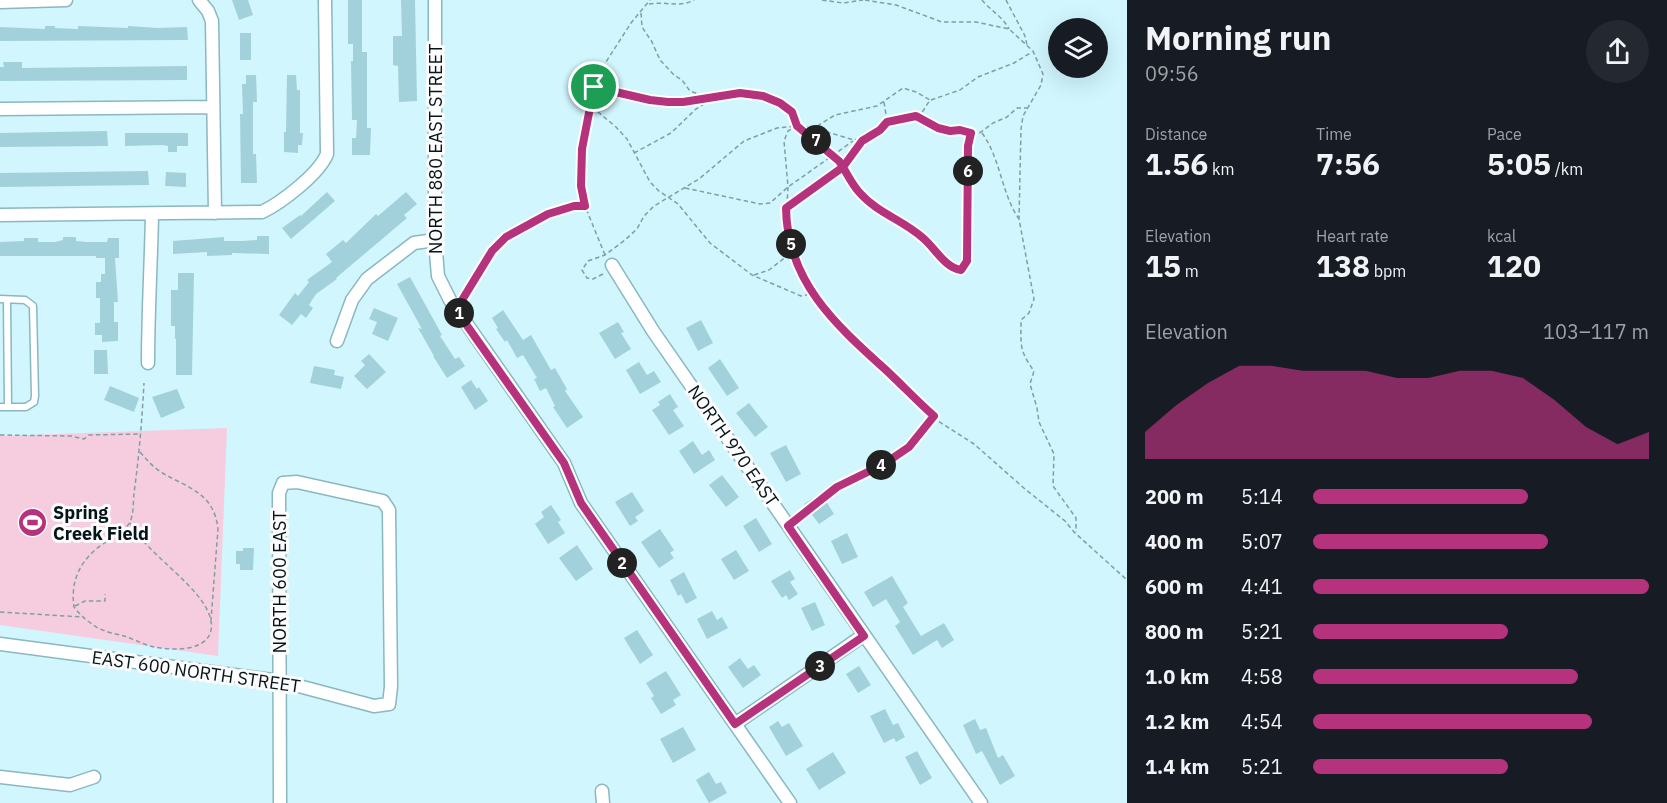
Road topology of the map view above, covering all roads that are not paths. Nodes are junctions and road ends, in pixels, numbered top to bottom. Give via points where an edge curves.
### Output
1 (66, 0) edge
2 (199, 0) edge
3 (325, 0) edge
4 (435, 0) edge
5 (0, 2) edge
6 (213, 107) junction
7 (0, 109) edge
8 (215, 213) junction
9 (0, 215) edge
10 (152, 215) junction
11 (435, 240) junction
12 (610, 263) road end
13 (3, 299) edge
14 (337, 341) dead end
15 (148, 363) dead end
16 (0, 407) edge
17 (8, 407) junction
18 (864, 636) junction
19 (0, 644) edge
20 (280, 681) junction
21 (389, 704) joint
22 (735, 724) junction
23 (0, 777) edge
24 (94, 777) dead end
25 (280, 803) edge
26 (790, 803) edge
27 (981, 803) edge

1 - 5 street
2 - 6 street via 212,21
3 - 8 street via 327,154 322,165 262,212
4 - 11 street, NORTH 880 EAST STREET
6 - 7 street
6 - 8 street
8 - 10 street
9 - 10 street
10 - 15 street
11 - 14 street via 414,243 367,279 352,300
11 - 22 street, NORTH 880 EAST STREET via 438,276 456,310 564,463 581,503
12 - 18 street, NORTH 970 EAST
13 - 17 lane
13 - 17 lane via 26,300 33,306 34,402
16 - 17 lane
18 - 22 street
18 - 27 street, NORTH 970 EAST
19 - 20 street, EAST 600 NORTH STREET
20 - 21 street, EAST 600 NORTH STREET via 374,706
20 - 21 street, NORTH 600 EAST via 279,493 283,483 297,482 383,501 389,510
20 - 25 street, NORTH 600 EAST
22 - 26 street, NORTH 880 EAST STREET
23 - 24 street via 70,785

